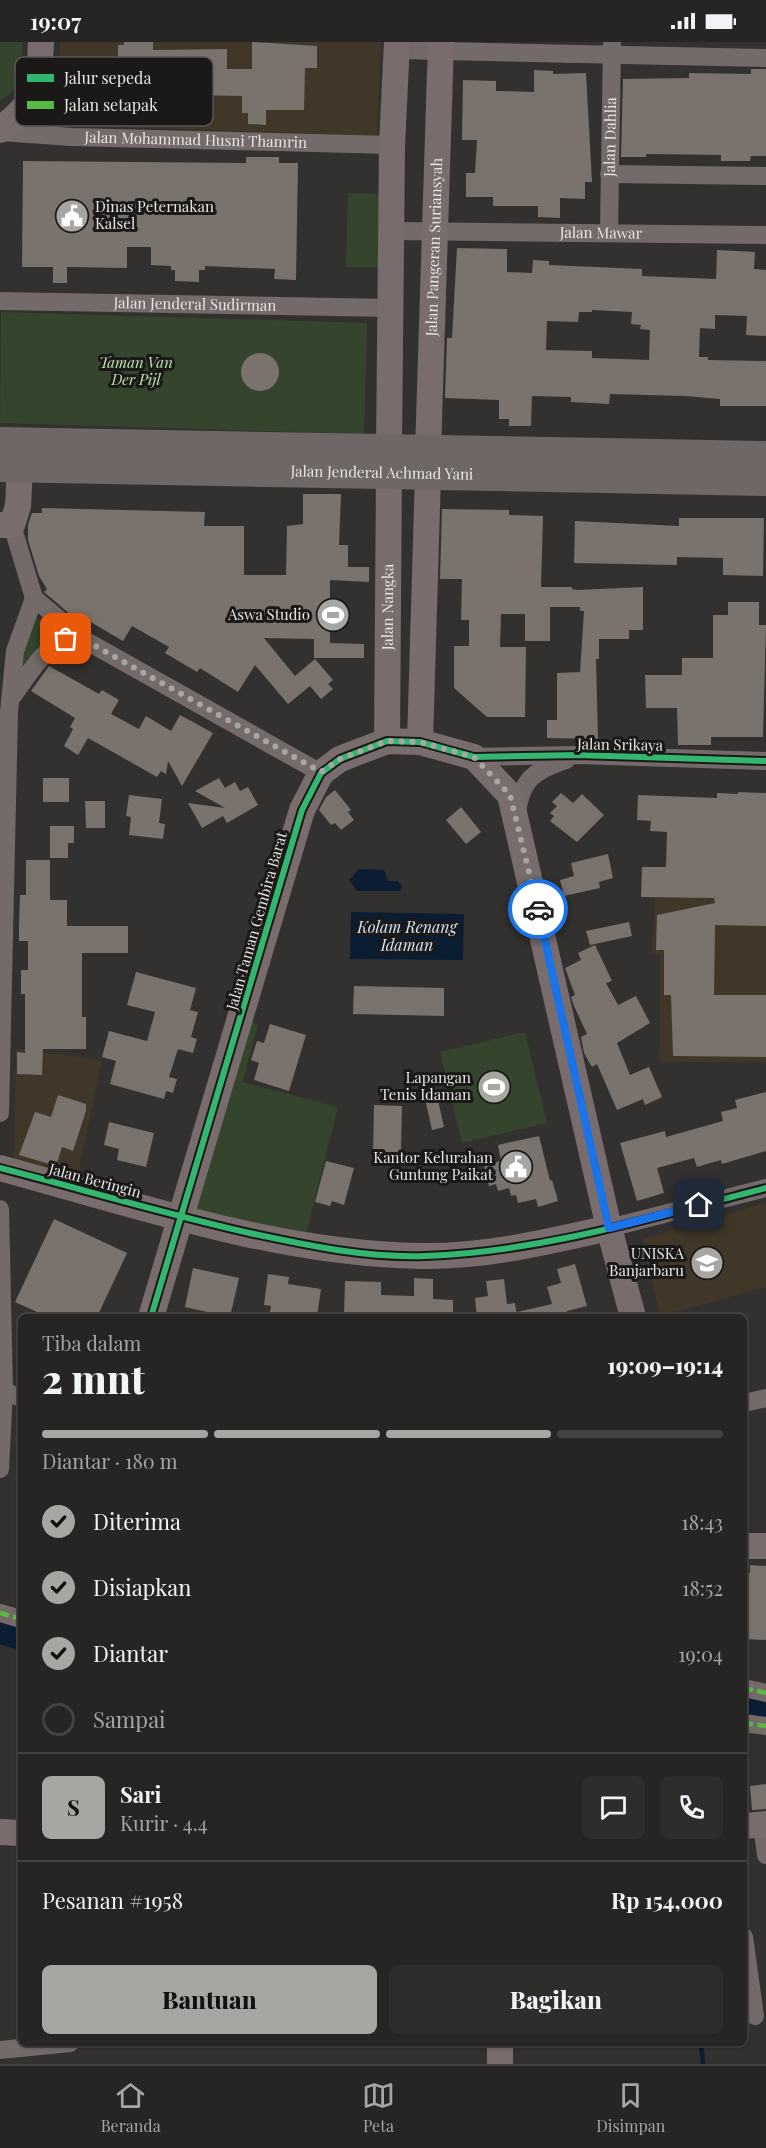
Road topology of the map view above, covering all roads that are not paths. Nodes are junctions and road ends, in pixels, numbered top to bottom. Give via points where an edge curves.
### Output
1 (41, 42) edge
2 (397, 46) edge
3 (441, 46) edge
4 (612, 48) edge
5 (730, 49) edge
6 (40, 57) edge
7 (766, 58) edge
8 (15, 116) edge
9 (0, 131) edge
10 (392, 144) junction
11 (609, 174) junction
12 (766, 176) edge
13 (392, 231) junction
14 (435, 231) junction
15 (609, 231) junction
16 (766, 235) edge
17 (0, 301) edge
18 (390, 308) junction
19 (766, 457) edge
20 (7, 459) edge
21 (389, 461) junction
22 (428, 463) junction
23 (766, 480) edge
24 (6, 525) edge
25 (34, 598) junction
26 (81, 638) junction
27 (12, 697) junction
28 (387, 741) junction
29 (420, 742) junction
30 (579, 755) junction
31 (474, 757) junction
32 (766, 760) edge
33 (321, 772) junction
34 (516, 815) junction
35 (0, 1113) edge
36 (0, 1168) edge
37 (766, 1188) edge
38 (0, 1209) edge
39 (183, 1218) junction
40 (609, 1228) junction
41 (152, 1314) edge
42 (632, 1314) edge
43 (13, 1394) edge
44 (766, 1398) edge
45 (747, 1402) edge
46 (0, 1469) edge
47 (747, 1546) edge
48 (766, 1546) edge
49 (0, 1613) edge
50 (18, 1618) edge
51 (747, 1689) edge
52 (766, 1693) edge
53 (747, 1723) edge
54 (766, 1726) edge
55 (758, 1825) edge
56 (0, 1832) edge
57 (18, 1833) edge
58 (766, 1855) edge
59 (747, 1959) edge
60 (755, 2016) dead end
61 (40, 2046) edge
62 (500, 2046) edge
63 (0, 2050) edge
64 (500, 2064) edge

1 - 6 street
2 - 3 street
2 - 10 street
3 - 4 street
3 - 14 street, Jalan Pangeran Suriansyah
4 - 5 street
4 - 11 street, Jalan Dahlia
5 - 7 street
8 - 9 street
9 - 10 street, Jalan Mohammad Husni Thamrin via 72,137
10 - 13 street
11 - 12 street
11 - 15 street, Jalan Dahlia
13 - 14 street, Jalan Mawar
13 - 18 street
14 - 15 street, Jalan Mawar
14 - 22 street, Jalan Pangeran Suriansyah
15 - 16 street, Jalan Mawar
17 - 18 street, Jalan Jenderal Sudirman
18 - 21 street
19 - 22 highway, Jalan Jenderal Achmad Yani
20 - 21 highway, Jalan Jenderal Achmad Yani
20 - 24 street via 18,506
21 - 22 highway, Jalan Jenderal Achmad Yani
21 - 28 street, Jalan Nangka
22 - 23 highway, Jalan Jenderal Achmad Yani
22 - 29 street
24 - 25 street
25 - 26 street
25 - 27 street via 15,651
26 - 27 street via 66,639 47,649
26 - 33 street
27 - 35 street
28 - 29 street
28 - 33 street via 340,759
29 - 31 street
30 - 31 street, Jalan Srikaya
30 - 32 street, Jalan Srikaya
30 - 34 street via 534,774 519,791
31 - 34 street via 510,795
33 - 39 street, Jalan Taman Gembira Barat via 302,810
34 - 40 street
36 - 39 street, Jalan Beringin
37 - 40 street
38 - 43 street
39 - 40 street, Jalan Beringin via 297,1243 361,1253 423,1256 516,1249
39 - 41 street, Jalan Taman Gembira Barat
40 - 42 street
43 - 46 street
44 - 45 street
47 - 48 street
49 - 50 street
51 - 52 street
53 - 54 street
55 - 58 street
56 - 57 street
59 - 60 street
61 - 63 street
62 - 64 street

